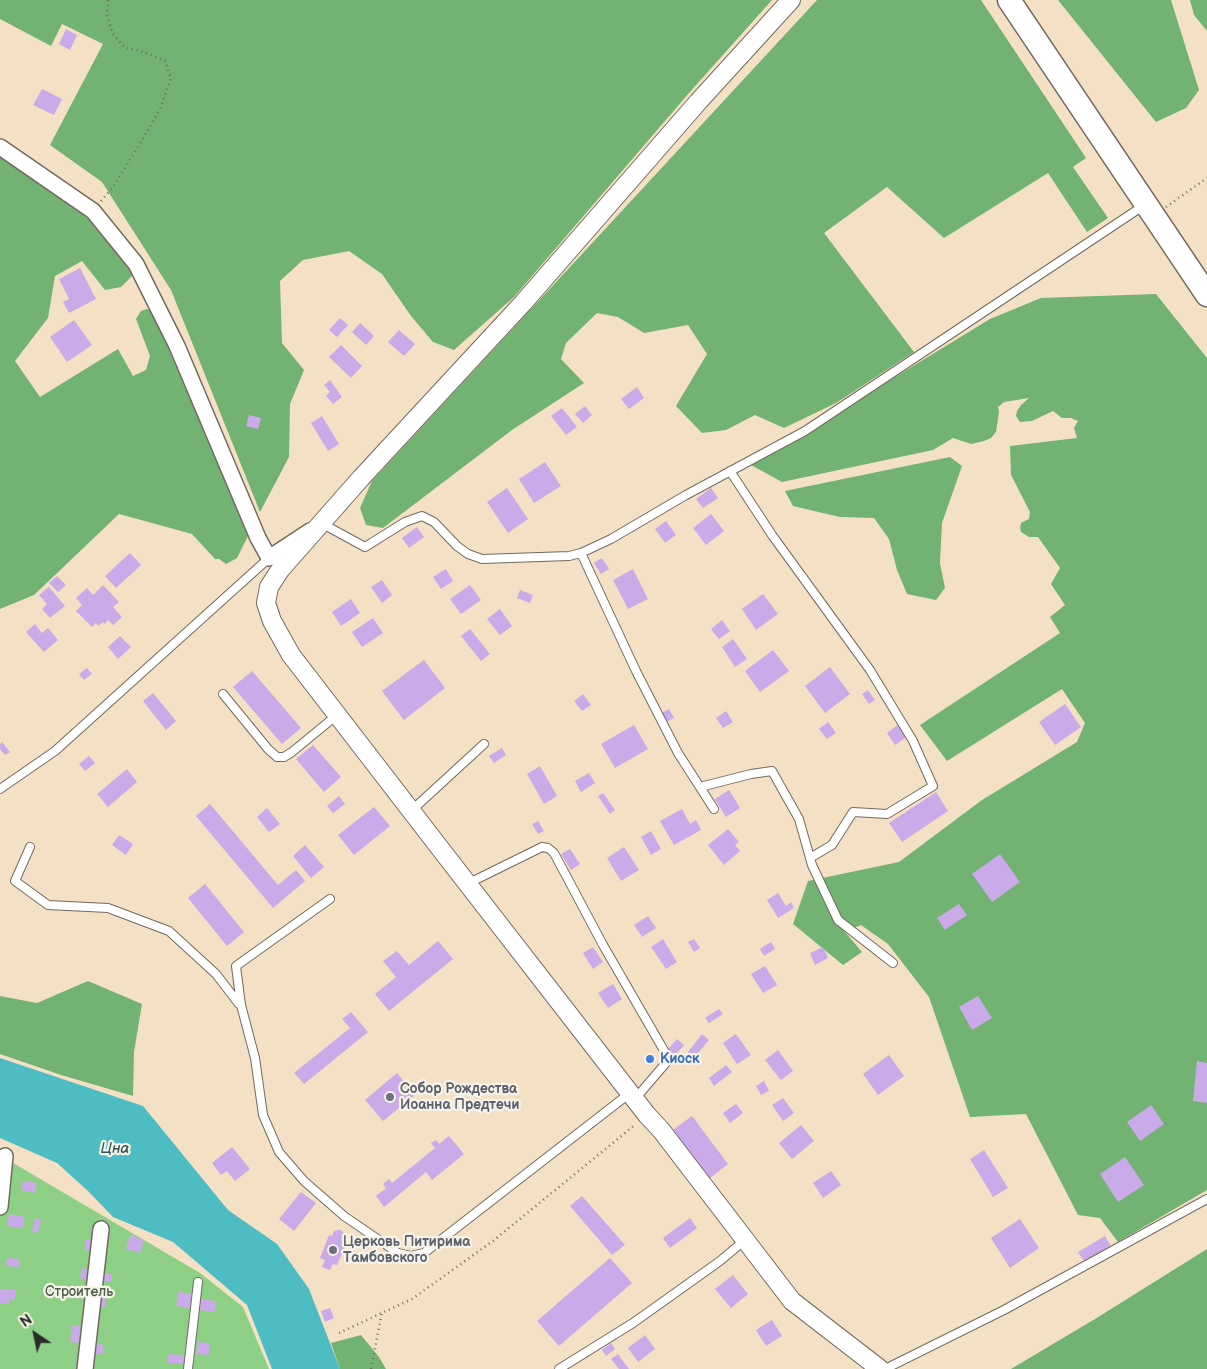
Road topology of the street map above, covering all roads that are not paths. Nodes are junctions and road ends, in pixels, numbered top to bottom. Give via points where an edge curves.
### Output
1 (792, 0) edge
2 (1009, 0) edge
3 (0, 147) edge
4 (1149, 211) junction
5 (1207, 295) edge
6 (730, 471) junction
7 (321, 523) junction
8 (581, 553) junction
9 (269, 558) junction
10 (223, 694) dead end
11 (337, 715) junction
12 (484, 744) dead end
13 (700, 787) junction
14 (0, 789) edge
15 (714, 810) dead end
16 (411, 811) junction
17 (30, 847) dead end
18 (810, 858) junction
19 (468, 884) junction
20 (330, 899) dead end
21 (893, 963) dead end
22 (240, 1005) junction
23 (633, 1096) junction
24 (5, 1156) dead end
25 (1207, 1200) edge
26 (0, 1207) edge
27 (101, 1229) dead end
28 (745, 1240) junction
29 (198, 1282) dead end
30 (85, 1369) edge
31 (188, 1369) edge
32 (559, 1369) edge
33 (880, 1369) edge
34 (886, 1369) edge

1 - 7 street via 698,102 523,303
2 - 4 main road
3 - 9 street via 93,211 136,264 177,346
4 - 5 main road
4 - 6 lane via 805,431
6 - 8 lane
6 - 18 lane via 870,670 913,741 932,786 887,814 853,812 832,845
7 - 8 lane via 365,547 405,522 422,516 434,522 463,550 482,559
7 - 9 street
7 - 11 street via 280,570 269,587 266,603 291,655
8 - 13 lane via 640,679 678,753
9 - 14 lane via 55,750
10 - 11 lane via 277,757 292,752
11 - 16 street
12 - 16 lane
13 - 15 lane
13 - 18 lane via 772,771 799,819
16 - 19 street
17 - 22 lane via 15,880 22,886 48,905 108,908 168,931 216,974
18 - 21 lane via 838,920
19 - 23 street
19 - 23 lane via 542,847 554,853 666,1054 665,1064
20 - 22 lane via 236,966
22 - 23 lane via 255,1058 263,1115 280,1152 304,1181 344,1216 406,1256 424,1253
23 - 28 street
24 - 26 street
25 - 34 lane via 1004,1310
27 - 30 street
28 - 32 lane via 634,1323
28 - 33 street via 792,1301
29 - 31 lane

